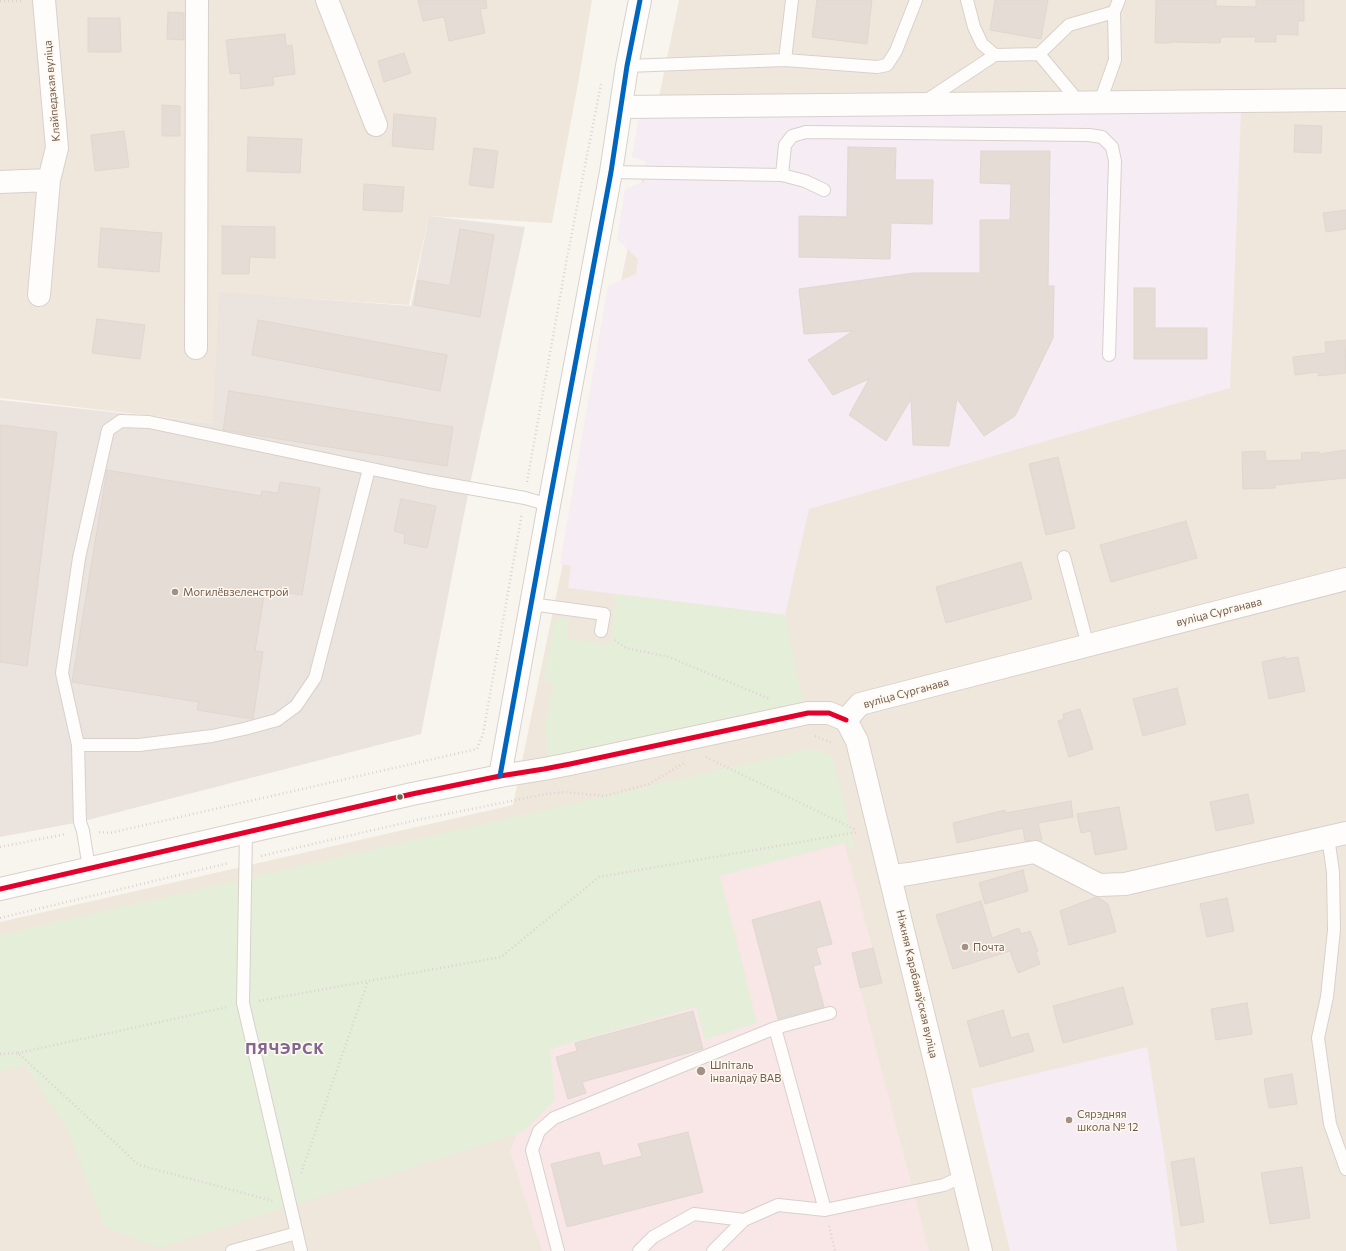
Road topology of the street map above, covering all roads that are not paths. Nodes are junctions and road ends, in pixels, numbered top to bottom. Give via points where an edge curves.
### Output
1 (44, 0) edge
2 (197, 0) edge
3 (328, 0) edge
4 (640, 0) edge
5 (792, 0) edge
6 (916, 0) edge
7 (967, 0) edge
8 (1119, 0) edge
9 (1114, 12) junction
10 (1040, 54) junction
11 (995, 55) junction
12 (785, 60) junction
13 (627, 66) junction
14 (1346, 100) edge
15 (1089, 102) junction
16 (921, 104) junction
17 (621, 107) junction
18 (376, 125) dead end
19 (611, 172) junction
20 (782, 175) junction
21 (49, 180) junction
22 (0, 182) edge
23 (824, 190) dead end
24 (39, 295) dead end
25 (196, 348) dead end
26 (1109, 356) dead end
27 (369, 469) junction
28 (549, 505) junction
29 (1064, 557) dead end
30 (1346, 579) edge
31 (531, 604) junction
32 (601, 631) road end
33 (1088, 646) junction
34 (846, 720) junction
35 (78, 745) junction
36 (500, 776) junction
37 (246, 833) junction
38 (1337, 835) edge
39 (89, 868) junction
40 (891, 876) junction
41 (0, 889) edge
42 (830, 1013) dead end
43 (775, 1028) junction
44 (1346, 1169) edge
45 (963, 1176) junction
46 (825, 1210) junction
47 (744, 1220) junction
48 (296, 1233) junction
49 (232, 1251) edge
50 (301, 1251) edge
51 (558, 1251) edge
52 (639, 1251) edge
53 (713, 1251) edge
54 (982, 1251) edge

1 - 21 street, Клайпедзкая вуліца via 57,148
2 - 25 street
3 - 18 street
4 - 13 street
5 - 12 lane
6 - 12 lane via 896,51 887,64 877,67
7 - 11 lane via 974,27 982,44
8 - 9 lane
9 - 10 lane via 1069,25
9 - 15 lane via 1115,60
10 - 11 lane
10 - 15 lane
11 - 16 lane
12 - 13 lane
13 - 17 street
14 - 15 street
15 - 16 street
16 - 17 street
17 - 19 street
19 - 20 lane
19 - 28 street
20 - 23 lane via 805,181
20 - 26 lane via 785,145 792,136 806,132 1102,137 1112,147 1115,161
21 - 22 street
21 - 24 street, Клайпедзкая вуліца
27 - 28 lane via 525,498
27 - 35 lane via 315,678 296,706 276,720 212,736 139,745
27 - 35 lane via 149,422 121,421 108,430 79,558 62,673
28 - 31 street
29 - 33 lane
30 - 33 street, вуліца Сурганава
31 - 32 lane via 604,614
31 - 36 street
33 - 34 street, вуліца Сурганава via 860,704
34 - 36 street via 829,713 808,713 557,767
34 - 40 street, Ніжняя Карабанаўская вуліца via 857,740
35 - 39 lane via 80,822
36 - 37 street
37 - 39 street
37 - 48 lane via 243,1003
38 - 40 street via 1125,884 1099,885 1035,852
38 - 44 lane via 1333,872 1334,930 1327,997 1318,1038 1330,1124
39 - 41 street
40 - 45 street, Ніжняя Карабанаўская вуліца
42 - 43 lane
43 - 46 lane
43 - 51 lane via 554,1118 539,1131 532,1150
45 - 46 lane via 944,1185
45 - 54 street, Ніжняя Карабанаўская вуліца
46 - 47 lane via 778,1205
47 - 52 lane via 694,1214 653,1237
47 - 53 lane
48 - 49 lane
48 - 50 lane

